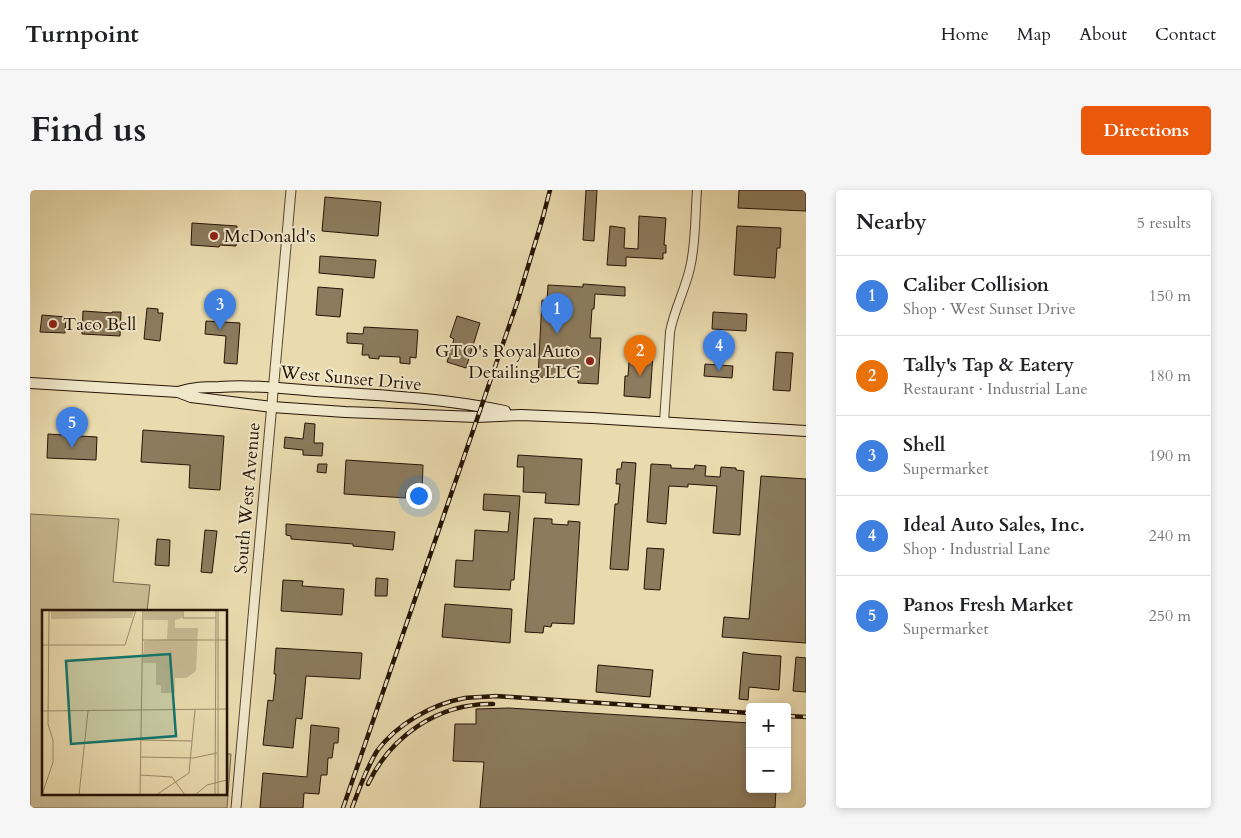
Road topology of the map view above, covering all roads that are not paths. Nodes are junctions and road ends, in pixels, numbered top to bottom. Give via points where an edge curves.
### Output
1 (291, 190) edge
2 (697, 190) edge
3 (30, 383) edge
4 (274, 388) junction
5 (178, 392) junction
6 (272, 407) junction
7 (521, 415) junction
8 (664, 422) junction
9 (806, 431) edge
10 (236, 808) edge

1 - 4 street, South West Avenue
2 - 8 street via 692,262 670,332
3 - 5 main road, West Sunset Drive
4 - 5 main road, West Sunset Drive via 191,388
4 - 6 street, South West Avenue
4 - 7 main road, West Sunset Drive via 418,399 481,406
5 - 6 main road, West Sunset Drive via 191,397
6 - 7 main road, West Sunset Drive via 408,415
6 - 10 street, South West Avenue
7 - 8 main road, West Sunset Drive
8 - 9 main road, West Sunset Drive

